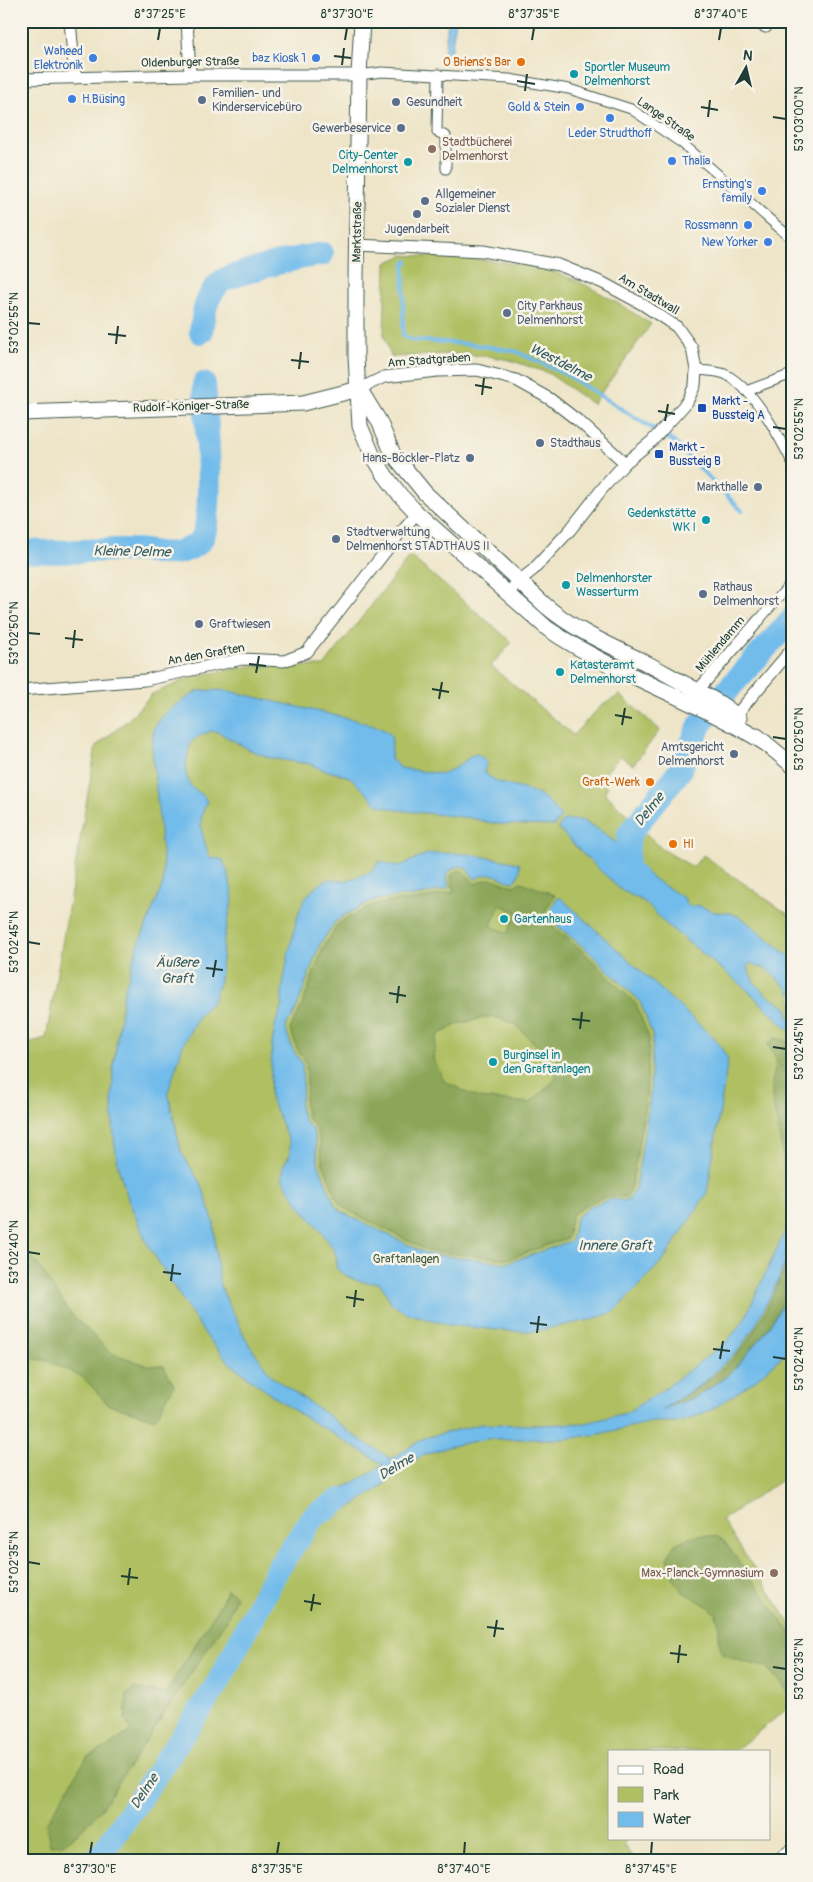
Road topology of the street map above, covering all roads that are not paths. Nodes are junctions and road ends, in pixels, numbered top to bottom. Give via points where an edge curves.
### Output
1 (70, 21) edge
2 (187, 21) edge
3 (362, 21) edge
4 (753, 21) edge
5 (766, 27) dead end
6 (438, 74) junction
7 (190, 75) junction
8 (358, 75) junction
9 (75, 78) junction
10 (21, 79) edge
11 (446, 169) dead end
12 (792, 239) edge
13 (356, 255) junction
14 (696, 370) junction
15 (792, 374) edge
16 (359, 389) junction
17 (746, 391) junction
18 (21, 413) edge
19 (792, 462) edge
20 (625, 463) junction
21 (417, 513) junction
22 (519, 581) junction
23 (792, 582) edge
24 (508, 593) junction
25 (759, 620) joint
26 (792, 649) edge
27 (21, 690) edge
28 (700, 699) junction
29 (728, 714) junction
30 (792, 766) edge
31 (792, 1849) edge
32 (775, 1861) edge

1 - 9 street
2 - 7 street
3 - 8 main road, Marktstraße
4 - 5 street
6 - 8 street, Lange Straße via 382,72
6 - 11 street via 437,132 446,136
6 - 12 street, Lange Straße via 509,79 562,88 631,109 683,144
7 - 8 street, Oldenburger Straße
7 - 9 street, Oldenburger Straße
8 - 13 main road, Marktstraße
9 - 10 street, Oldenburger Straße
13 - 14 street, Am Stadtwall via 443,248 499,253 559,265 603,283 677,327 692,348
13 - 16 main road, Marktstraße
14 - 17 street via 725,374
14 - 20 street, Am Stadtwall via 695,385 687,402 652,441
15 - 17 street
16 - 18 main road, Rudolf-Königer-Straße via 303,403
16 - 20 street, Am Stadtgraben via 384,377 437,371 477,370 516,380 550,399
16 - 21 main road via 360,426 372,454 400,495
16 - 22 main road via 379,421 393,454 408,474
17 - 19 street via 775,430
20 - 22 street, Am Stadtwall via 570,530
21 - 24 main road
21 - 27 street, An den Graften via 307,652 284,662 242,659 145,680
22 - 24 street, Am Stadtwall
22 - 28 main road via 561,619 599,642 646,663
23 - 25 street, Mühlendamm
24 - 28 main road via 572,645 619,670
25 - 28 street, Mühlendamm
26 - 29 street
28 - 29 main road
29 - 30 main road
31 - 32 street

